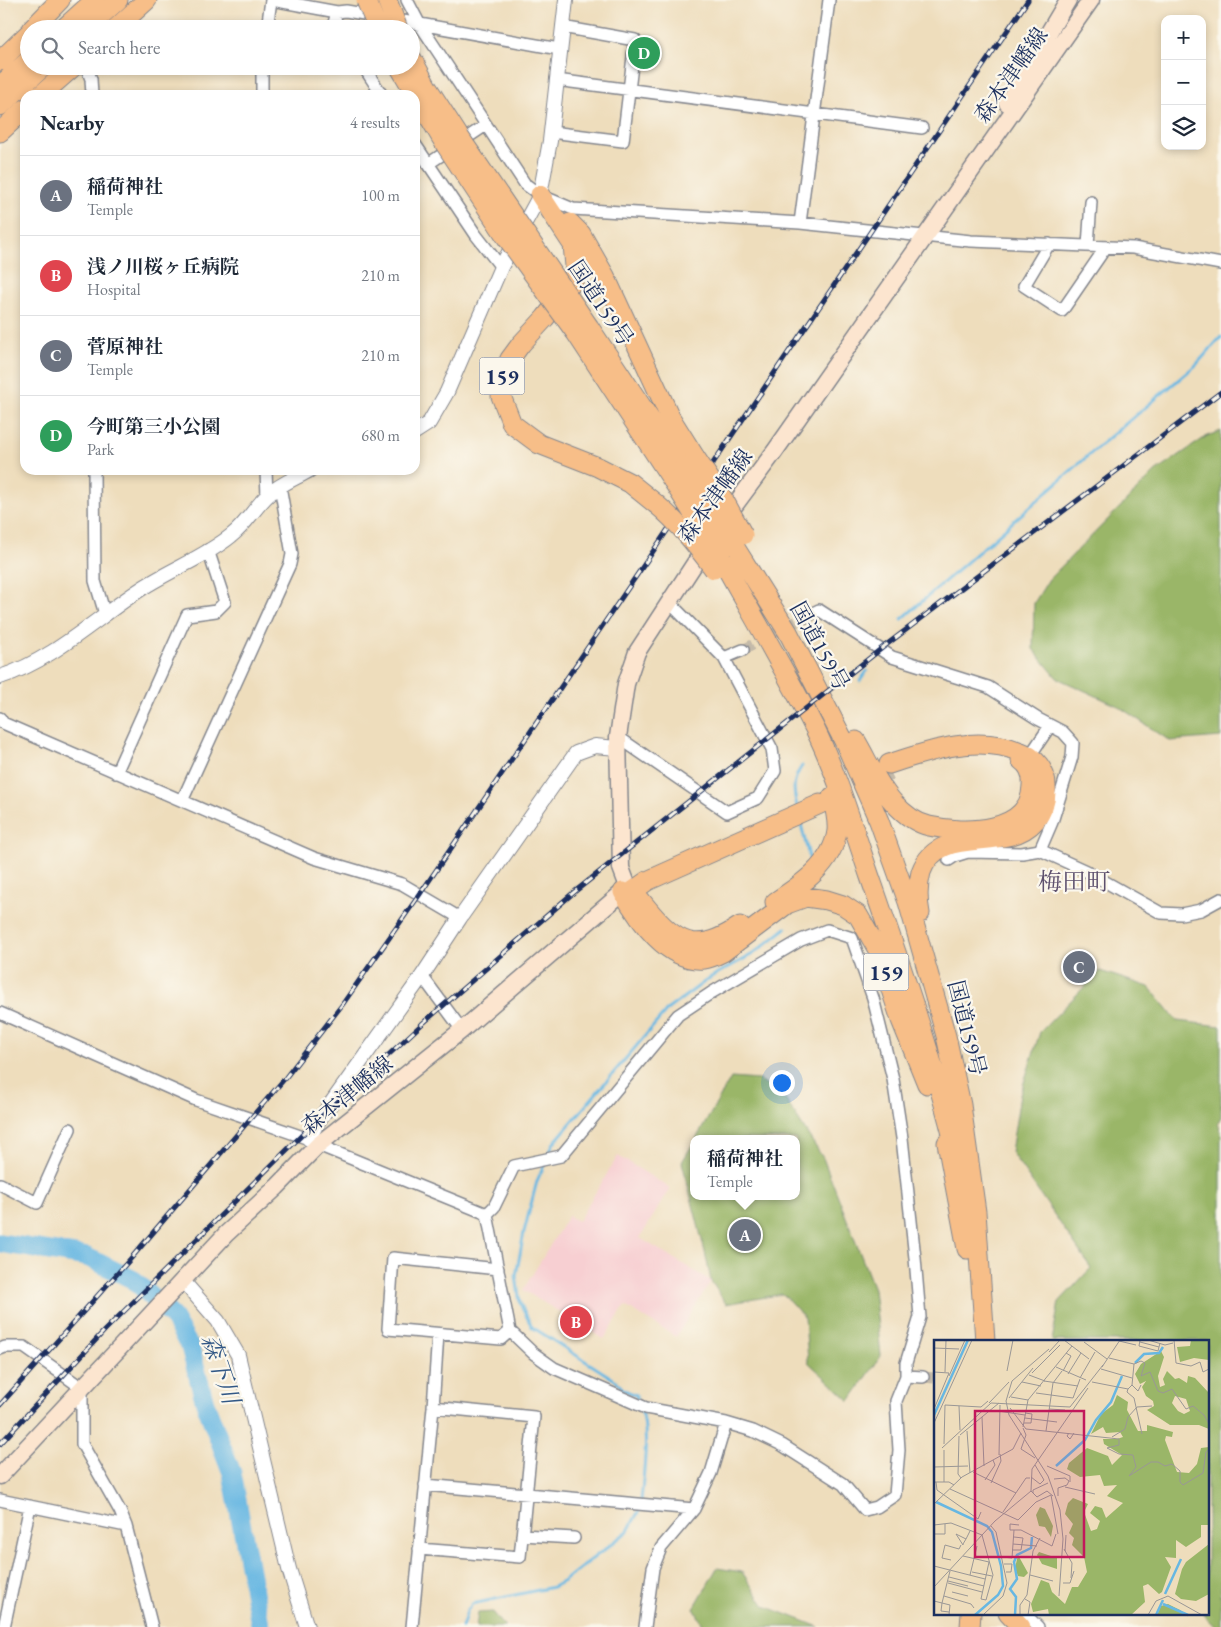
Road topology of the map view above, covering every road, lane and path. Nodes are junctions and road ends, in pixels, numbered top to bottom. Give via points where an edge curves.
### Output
1 (60, 0) edge
2 (95, 0) edge
3 (118, 0) edge
4 (147, 0) edge
5 (271, 0) edge
6 (366, 0) edge
7 (387, 0) edge
8 (407, 0) edge
9 (566, 0) edge
10 (829, 0) edge
11 (1068, 0) edge
12 (1091, 0) edge
13 (337, 12) junction
14 (41, 20) edge
15 (73, 20) edge
16 (96, 20) edge
17 (125, 20) edge
18 (268, 20) edge
19 (335, 20) edge
20 (374, 20) edge
21 (395, 20) edge
22 (401, 20) edge
23 (417, 20) edge
24 (420, 23) edge
25 (420, 25) edge
26 (562, 27) junction
27 (20, 42) edge
28 (559, 49) junction
29 (0, 61) edge
30 (20, 73) edge
31 (420, 74) edge
32 (22, 75) edge
33 (64, 75) edge
34 (89, 75) edge
35 (262, 75) edge
36 (369, 75) edge
37 (403, 75) edge
38 (556, 80) junction
39 (0, 86) edge
40 (629, 89) junction
41 (47, 90) edge
42 (92, 90) edge
43 (262, 90) edge
44 (379, 90) edge
45 (413, 90) edge
46 (420, 102) edge
47 (0, 106) edge
48 (20, 114) edge
49 (814, 114) junction
50 (486, 125) junction
51 (922, 128) dead end
52 (0, 132) edge
53 (550, 132) junction
54 (420, 152) edge
55 (428, 164) junction
56 (968, 174) junction
57 (540, 194) junction
58 (1091, 202) dead end
59 (800, 223) junction
60 (926, 235) junction
61 (1048, 244) junction
62 (1088, 246) junction
63 (1106, 247) junction
64 (1221, 264) edge
65 (501, 267) junction
66 (582, 330) junction
67 (420, 429) edge
68 (683, 469) junction
69 (94, 475) edge
70 (266, 475) edge
71 (301, 475) edge
72 (280, 486) junction
73 (267, 496) junction
74 (208, 550) junction
75 (728, 553) junction
76 (670, 603) junction
77 (105, 614) junction
78 (805, 617) tunnel mouth
79 (788, 632) junction
80 (743, 650) tunnel mouth
81 (724, 658) junction
82 (0, 677) edge
83 (0, 718) edge
84 (1050, 726) junction
85 (617, 742) junction
86 (1028, 759) junction
87 (889, 768) tunnel mouth
88 (116, 773) junction
89 (834, 774) junction
90 (818, 800) tunnel mouth
91 (182, 801) junction
92 (1040, 850) junction
93 (949, 860) dead end
94 (627, 889) junction
95 (1221, 899) edge
96 (460, 918) junction
97 (422, 976) junction
98 (0, 1013) edge
99 (462, 1030) junction
100 (70, 1129) dead end
101 (314, 1142) junction
102 (0, 1184) edge
103 (976, 1212) junction
104 (487, 1214) junction
105 (498, 1269) junction
106 (182, 1280) junction
107 (977, 1309) junction
108 (510, 1331) junction
109 (438, 1334) junction
110 (979, 1340) edge
111 (985, 1340) edge
112 (0, 1349) edge
113 (906, 1376) junction
114 (923, 1377) tunnel mouth
115 (82, 1388) junction
116 (434, 1407) junction
117 (726, 1423) junction
118 (0, 1476) edge
119 (425, 1485) junction
120 (526, 1494) junction
121 (0, 1500) edge
122 (30, 1506) junction
123 (694, 1509) junction
124 (126, 1526) junction
125 (522, 1535) junction
126 (574, 1538) dead end
127 (419, 1549) junction
128 (966, 1614) edge
129 (971, 1614) edge
130 (1009, 1614) edge
131 (1025, 1614) edge
132 (4, 1627) edge
133 (152, 1627) edge
134 (307, 1627) edge
135 (412, 1627) edge
136 (644, 1627) edge
137 (965, 1627) edge
138 (970, 1627) edge
139 (1021, 1627) edge
140 (1038, 1627) edge

1 - 14 highway
2 - 15 highway
3 - 16 highway
4 - 17 highway
5 - 13 street
5 - 18 street
6 - 20 highway, bridge
7 - 21 highway, bridge
8 - 23 street
9 - 26 street
10 - 49 street
11 - 56 main road, 森本津幡線 via 969,167
12 - 56 main road, 森本津幡線
13 - 19 street
13 - 22 street
24 - 28 street
25 - 50 street
26 - 28 street
26 - 40 street via 635,40
27 - 29 highway
28 - 38 street
30 - 39 highway
31 - 66 highway, 国道159号 / 159, bridge
32 - 47 highway
33 - 41 highway
34 - 42 street
35 - 43 street
36 - 44 street
37 - 45 highway, 国道159号 / 159, bridge
38 - 40 street
38 - 53 street
40 - 49 street
40 - 53 street via 623,142
46 - 66 highway, 国道159号 / 159, bridge via 508,238
48 - 52 highway
49 - 51 street
49 - 59 street
50 - 55 street
50 - 57 street via 525,184
53 - 57 street
54 - 55 street
55 - 65 street
56 - 60 main road, 森本津幡線
57 - 59 street via 573,209
57 - 65 street
57 - 68 highway, 159 via 581,234 605,276 670,417
57 - 75 highway, 159, bridge via 573,245 576,266 573,282 521,344 502,376 501,396 512,424 539,444 598,466 630,483 688,534
58 - 62 street
59 - 60 street
60 - 61 street via 971,241
60 - 76 main road, 森本津幡線 via 730,511
61 - 62 street
61 - 63 street via 1024,286 1062,311
62 - 63 street
63 - 64 street via 1133,248
65 - 67 street via 447,392 429,423
66 - 68 highway, 国道159号 / 159
68 - 75 highway, 国道159号 / 159, bridge
68 - 75 highway, 159, bridge via 725,502
69 - 77 street via 95,581
70 - 73 street
71 - 72 street
72 - 73 street
72 - 91 street via 292,554 290,564
73 - 74 street via 233,534
74 - 77 street
74 - 88 street via 225,602 216,611 187,615
75 - 79 highway, 国道159号 / 159 via 750,571
75 - 89 highway, 国道159号 / 159
76 - 81 street
76 - 85 main road, 森本津幡線 via 637,652 626,684
77 - 82 street via 35,662
78 - 84 street via 819,610 892,657 988,686
79 - 86 highway, 159 via 809,658 884,790 915,820 928,826 969,830 1007,823 1026,808 1032,794 1033,779
79 - 103 highway, 国道159号 / 159 via 846,745 879,821 908,902 946,1036
80 - 81 street
81 - 85 street via 772,749 775,771 758,798 727,812
83 - 88 street via 3,723
84 - 86 street
84 - 92 street via 1063,732 1073,743 1072,757
85 - 94 main road, 森本津幡線 via 621,868
85 - 96 street via 576,752
86 - 87 highway via 990,750 964,749
86 - 103 highway, 159 via 1040,766 1046,778 1045,804 1034,822 1014,835 952,844 935,852 924,863 918,883 917,900 966,1104 980,1203
88 - 91 street
89 - 94 highway, 159 via 831,792 837,832 824,861 786,895 718,939 704,944 675,936
89 - 107 highway, 国道159号 / 159 via 945,1106 970,1226
90 - 94 highway
91 - 96 street via 314,858 402,884
92 - 93 street via 968,852
92 - 95 street via 1162,913 1201,910
94 - 99 main road, 森本津幡線
94 - 107 highway, 159 via 643,923 660,941 682,955 702,959 723,952 788,904 806,897 843,905 858,915 878,950 943,1129
96 - 97 street
97 - 99 street
97 - 101 street via 317,1123
98 - 101 street via 196,1100
99 - 101 main road, 森本津幡線
100 - 102 street via 37,1203
101 - 104 street
101 - 106 main road, 森本津幡線 via 277,1187
103 - 111 highway, 国道159号 / 159
104 - 105 street
104 - 113 street via 494,1207 514,1166 561,1156 678,1015 801,940 826,930 852,938 873,998 891,1070 902,1138 920,1317 906,1363
105 - 108 street
105 - 109 street via 393,1258 388,1329
106 - 115 main road, 森本津幡線
106 - 134 street via 218,1320 238,1355 289,1569
107 - 110 highway, 国道159号 / 159
108 - 109 street via 501,1339
108 - 117 street via 554,1368 641,1406
109 - 116 street
112 - 115 street via 24,1347
113 - 114 street
113 - 117 street via 896,1401 899,1450 895,1495 877,1507 865,1510 843,1484 782,1445
115 - 118 main road, 森本津幡線
115 - 124 street via 82,1444
116 - 119 street
116 - 120 street via 534,1417
117 - 123 street via 711,1473
119 - 120 street
119 - 127 street
120 - 123 street
120 - 125 street
121 - 122 street
122 - 124 street
122 - 132 street
123 - 136 street via 660,1548 653,1568
124 - 133 street
125 - 126 street
125 - 127 street via 520,1557
127 - 135 street
128 - 137 highway
129 - 138 highway
130 - 139 highway
131 - 140 street

